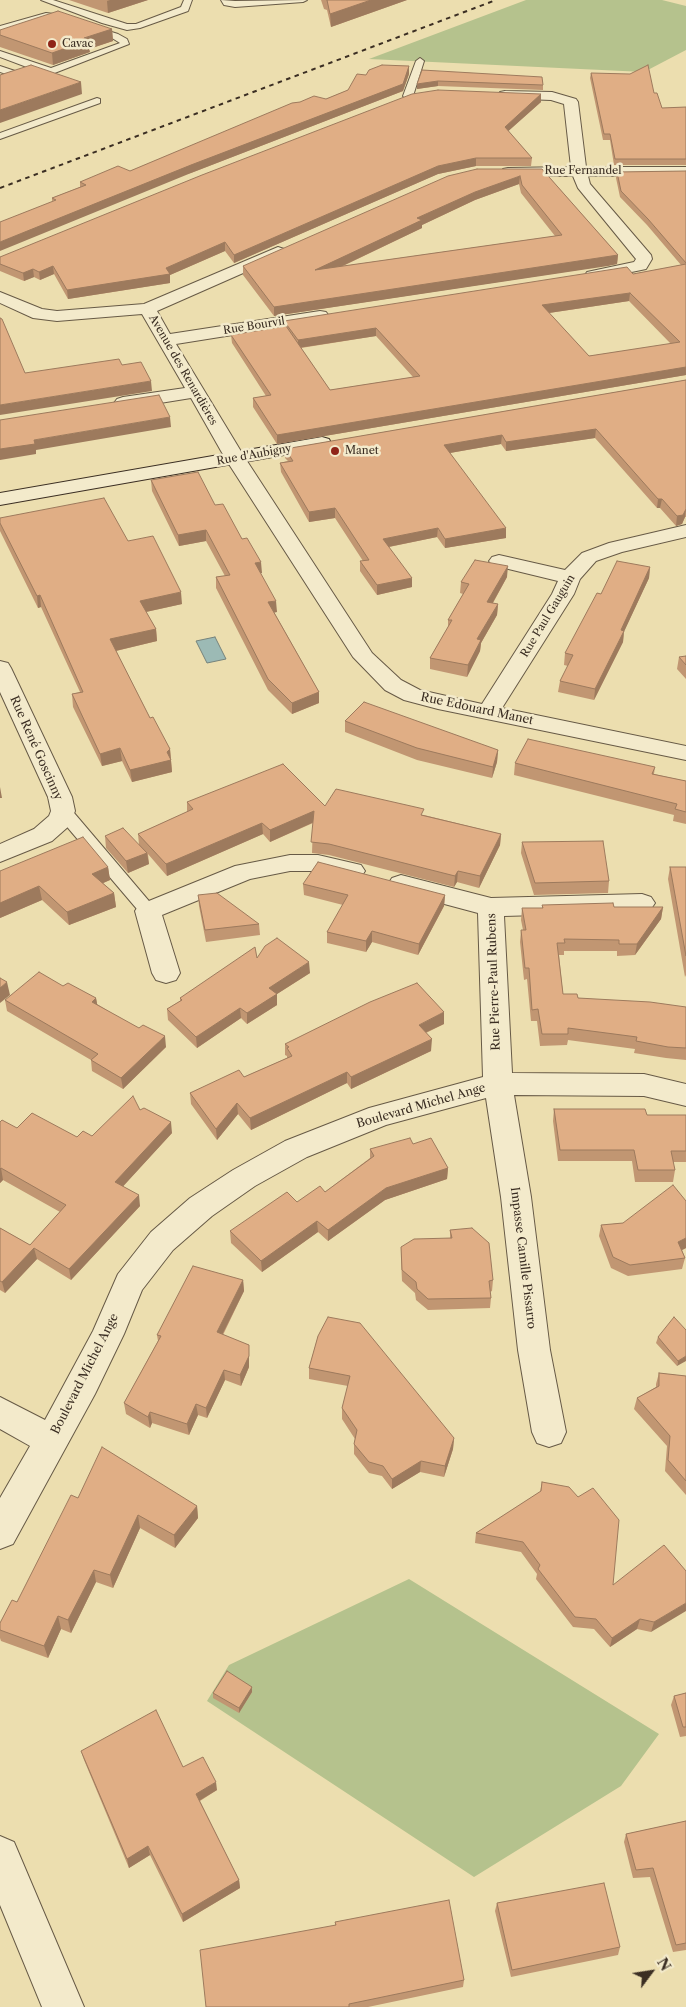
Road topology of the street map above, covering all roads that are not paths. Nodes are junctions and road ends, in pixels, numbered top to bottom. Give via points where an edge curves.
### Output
1 (45, 0) edge
2 (188, 0) edge
3 (225, 0) edge
4 (303, 0) edge
5 (0, 29) edge
6 (0, 54) edge
7 (420, 61) dead end
8 (0, 68) edge
9 (0, 77) edge
10 (423, 94) edge
11 (495, 94) edge
12 (403, 98) joint
13 (97, 101) dead end
14 (0, 136) edge
15 (580, 171) junction
16 (686, 171) edge
17 (495, 172) edge
18 (288, 247) edge
19 (579, 278) edge
20 (0, 297) edge
21 (147, 309) junction
22 (333, 314) edge
23 (166, 340) junction
24 (195, 392) junction
25 (105, 406) edge
26 (344, 440) edge
27 (234, 458) junction
28 (0, 499) edge
29 (686, 532) edge
30 (500, 561) dead end
31 (570, 577) junction
32 (0, 668) edge
33 (489, 711) junction
34 (686, 734) edge
35 (658, 747) junction
36 (686, 753) edge
37 (63, 811) junction
38 (0, 854) edge
39 (642, 903) dead end
40 (491, 907) junction
41 (148, 911) junction
42 (166, 973) dead end
43 (498, 1084) junction
44 (686, 1094) edge
45 (0, 1412) edge
46 (549, 1432) dead end
47 (50, 1440) junction
48 (0, 1532) edge
49 (0, 1856) edge
50 (63, 2007) edge

1 - 2 lane via 127,27 185,9
3 - 4 lane via 235,4
5 - 6 lane via 56,16 115,36 125,44 52,71
7 - 12 lane
8 - 9 lane via 12,73
10 - 12 street
11 - 15 street via 552,96 571,102
13 - 14 lane
15 - 16 street, Rue Fernandel
15 - 17 street, Rue Fernandel
15 - 19 street via 583,185 644,259 640,266
18 - 21 street
20 - 21 street, Avenue des Renardières via 39,314 57,316
21 - 23 street, Avenue des Renardières
22 - 23 street, Rue Bourvil
23 - 24 street, Avenue des Renardières
24 - 25 street
24 - 27 street, Avenue des Renardières
26 - 27 street, Rue d'Aubigny
27 - 28 street, Rue d'Aubigny
27 - 33 street, Rue Edouard Manet via 364,657 377,671 412,695
29 - 31 street, Rue Paul Gauguin via 616,547 589,557
30 - 31 street
31 - 33 street, Rue Paul Gauguin via 563,594
32 - 37 street, Rue René Goscinny via 57,790
33 - 35 street, Rue Edouard Manet
34 - 35 street
35 - 36 street, Rue Edouard Manet
37 - 38 street, Rue René Goscinny via 60,820 43,835
37 - 41 lane
39 - 40 street
40 - 41 street, Rue Pierre-Paul Rubens via 318,862 244,872
40 - 43 street, Rue Pierre-Paul Rubens
41 - 42 street
43 - 44 street, Boulevard Michel Ange via 644,1085
43 - 46 street, Impasse Camille Pissarro via 516,1197 534,1350
43 - 47 street, Boulevard Michel Ange via 379,1116 296,1149 201,1207 162,1241 129,1283 108,1334
45 - 47 street
47 - 48 street, Boulevard Michel Ange
49 - 50 street

